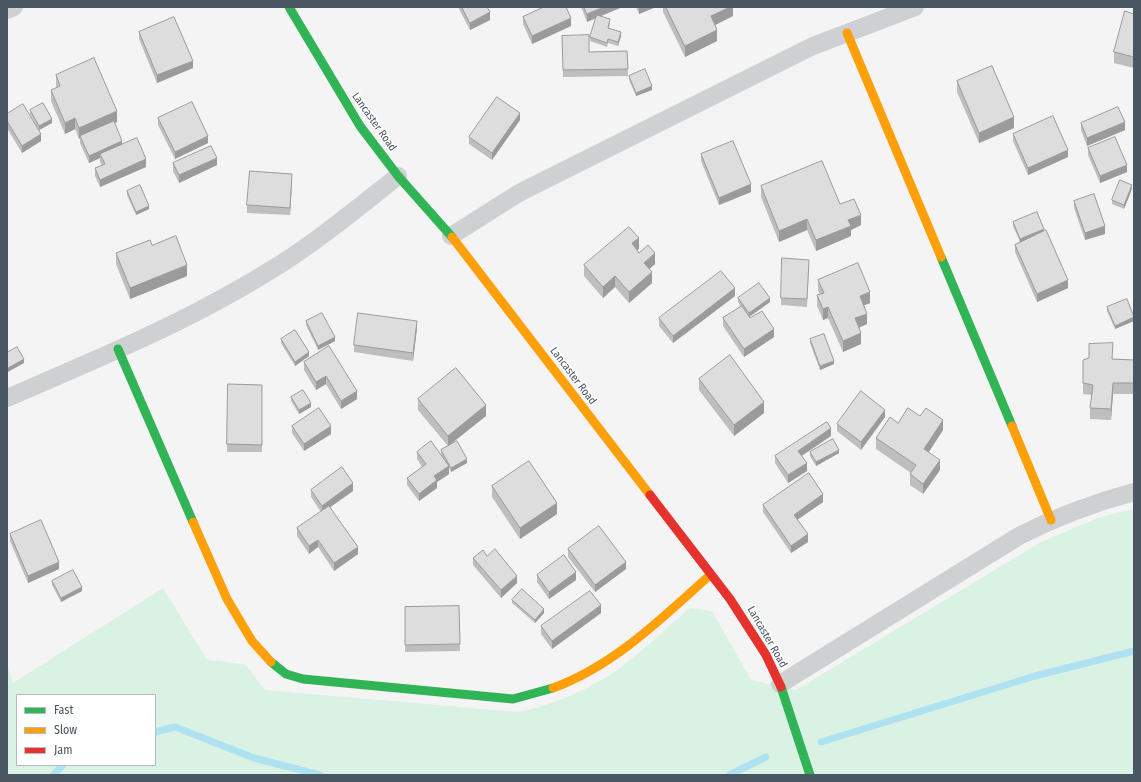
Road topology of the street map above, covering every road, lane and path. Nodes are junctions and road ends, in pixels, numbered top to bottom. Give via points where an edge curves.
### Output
1 (14, 7) edge
2 (289, 7) edge
3 (915, 7) edge
4 (7, 10) edge
5 (847, 33) junction
6 (398, 176) junction
7 (451, 236) junction
8 (118, 349) junction
9 (7, 398) edge
10 (1134, 492) edge
11 (1051, 520) junction
12 (710, 575) junction
13 (780, 684) junction
14 (810, 775) edge

1 - 4 street
2 - 6 street, Lancaster Road via 360,126
3 - 5 street
5 - 7 street via 813,46 518,193
5 - 11 street
6 - 7 street, Lancaster Road
6 - 8 street via 332,228 267,273 205,308
7 - 12 street, Lancaster Road
8 - 9 street
8 - 12 street via 227,599 252,641 275,667 286,674 303,679 513,700 531,697 571,682 604,664
10 - 11 street
11 - 13 street via 1019,536
12 - 13 street, Lancaster Road via 749,626
13 - 14 street, Lancaster Road

